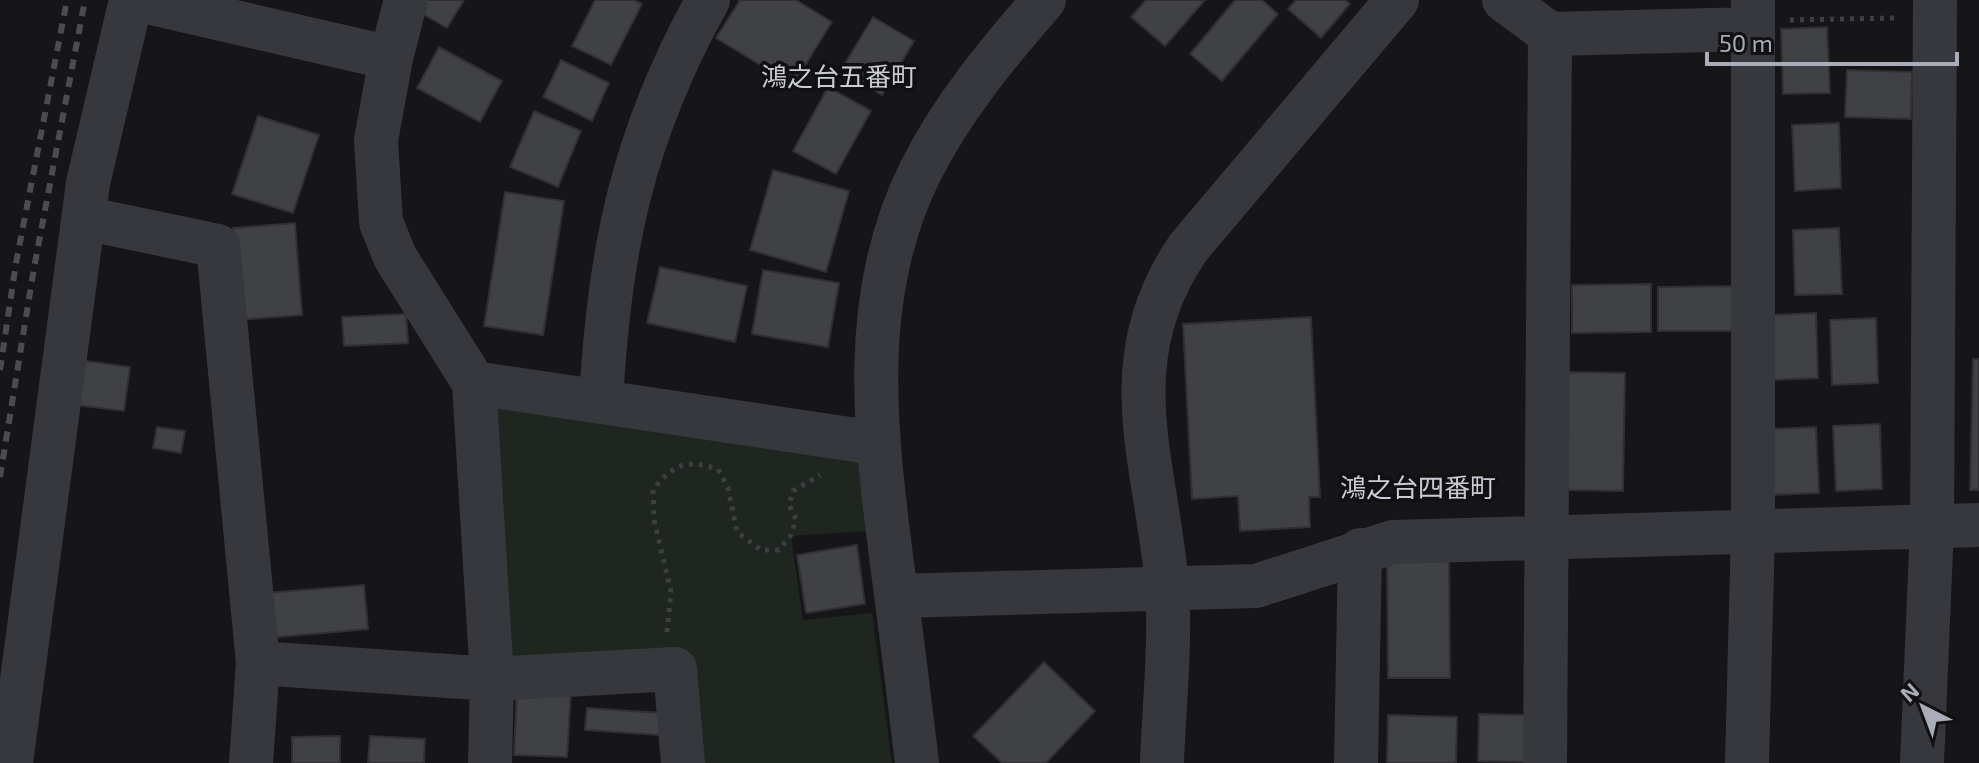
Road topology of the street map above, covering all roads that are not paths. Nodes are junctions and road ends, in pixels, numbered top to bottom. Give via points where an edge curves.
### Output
1 (131, 0) edge
2 (139, 0) edge
3 (406, 0) edge
4 (708, 0) edge
5 (1044, 0) edge
6 (1397, 0) edge
7 (1504, 0) edge
8 (1919, 9) edge
9 (1753, 16) edge
10 (1550, 34) junction
11 (391, 58) junction
12 (84, 218) junction
13 (474, 383) junction
14 (601, 402) junction
15 (876, 443) junction
16 (1979, 525) edge
17 (1932, 526) junction
18 (1753, 531) junction
19 (1546, 539) junction
20 (1360, 550) junction
21 (1167, 589) junction
22 (897, 596) junction
23 (258, 663) junction
24 (492, 679) junction
25 (11, 763) edge
26 (251, 763) edge
27 (490, 763) edge
28 (683, 763) edge
29 (917, 763) edge
30 (1162, 763) edge
31 (1356, 763) edge
32 (1545, 763) edge
33 (1747, 763) edge
34 (1922, 763) edge

1 - 12 street
2 - 11 street
3 - 11 street
4 - 14 street via 664,87 628,193 606,307
5 - 15 street via 954,114 905,208 877,317
6 - 21 street via 1188,248 1162,293 1145,345 1141,404
7 - 10 street
8 - 17 street
9 - 10 street
9 - 18 street
10 - 19 street
11 - 13 street via 376,140 381,222 395,257
12 - 23 street via 218,246
12 - 25 street
13 - 14 street
13 - 24 street
14 - 15 street
15 - 22 street
16 - 17 street
17 - 18 street
17 - 34 street
18 - 19 street
18 - 33 street
19 - 20 street via 1393,542
19 - 32 street
20 - 21 street via 1256,586
20 - 31 street
21 - 22 street
21 - 30 street
22 - 29 street
23 - 24 street
23 - 26 street
24 - 27 street
24 - 28 street via 675,669

